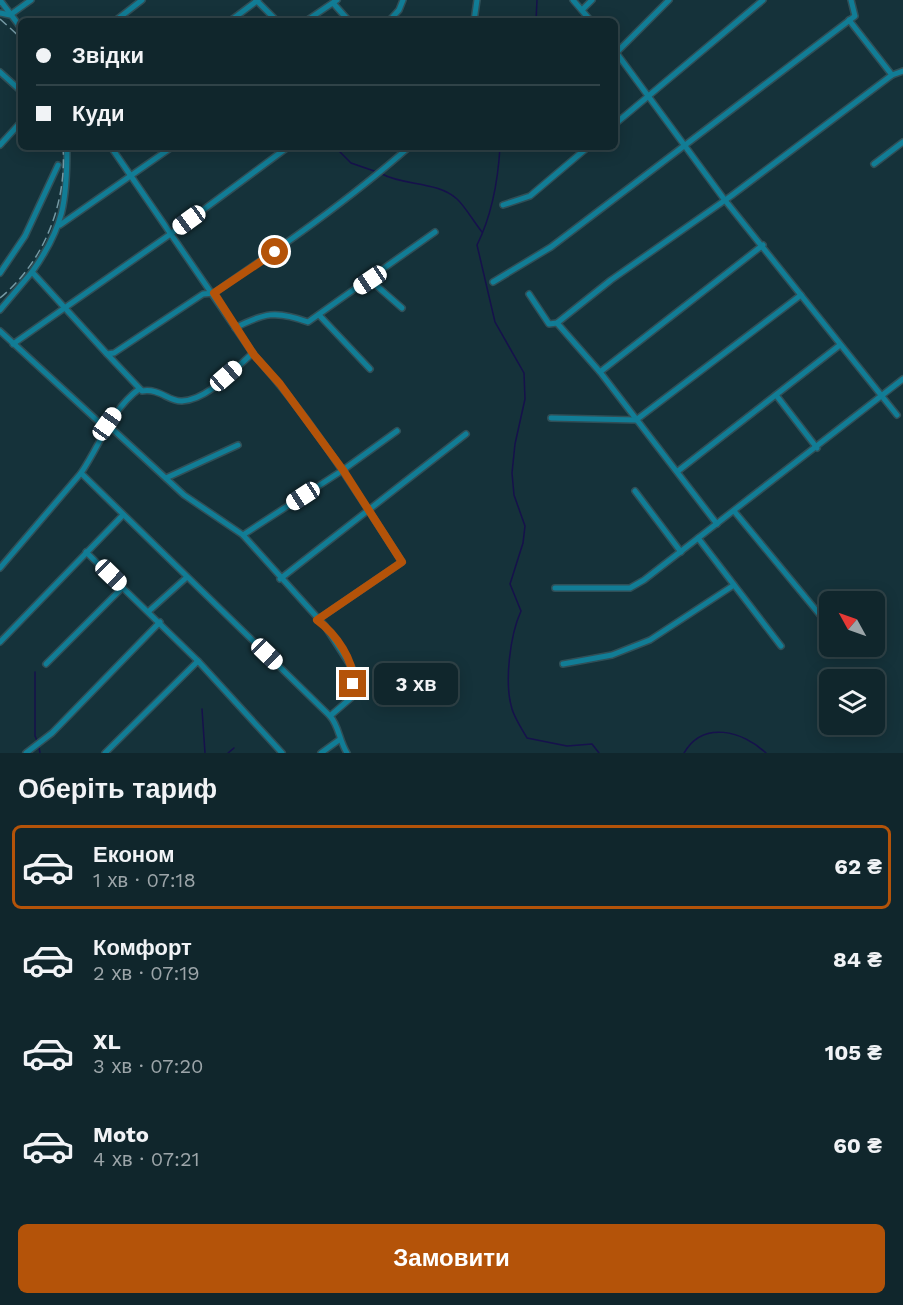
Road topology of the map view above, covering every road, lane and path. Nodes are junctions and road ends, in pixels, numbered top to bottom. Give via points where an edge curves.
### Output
1 (0, 0) edge
2 (31, 0) edge
3 (142, 0) edge
4 (257, 0) edge
5 (403, 0) edge
6 (477, 0) edge
7 (573, 0) edge
8 (592, 0) edge
9 (669, 0) edge
10 (763, 0) edge
11 (851, 0) edge
12 (335, 2) edge
13 (582, 10) junction
14 (0, 13) edge
15 (10, 15) junction
16 (119, 18) edge
17 (234, 18) edge
18 (274, 18) edge
19 (311, 18) edge
20 (347, 18) edge
21 (392, 18) edge
22 (474, 18) edge
23 (589, 18) edge
24 (849, 20) junction
25 (18, 24) edge
26 (618, 50) edge
27 (618, 57) edge
28 (903, 71) edge
29 (0, 72) edge
30 (892, 75) junction
31 (18, 88) edge
32 (648, 96) junction
33 (618, 121) edge
34 (18, 125) edge
35 (903, 142) edge
36 (0, 145) edge
37 (685, 146) junction
38 (67, 150) edge
39 (113, 150) edge
40 (168, 150) edge
41 (284, 150) edge
42 (400, 150) edge
43 (406, 150) edge
44 (584, 150) edge
45 (403, 153) junction
46 (874, 164) dead end
47 (58, 165) dead end
48 (132, 176) junction
49 (724, 199) junction
50 (503, 205) dead end
51 (60, 225) junction
52 (435, 232) dead end
53 (172, 233) junction
54 (763, 245) junction
55 (32, 272) junction
56 (0, 273) edge
57 (370, 280) junction
58 (494, 282) dead end
59 (214, 293) junction
60 (529, 294) dead end
61 (801, 295) junction
62 (64, 307) junction
63 (402, 308) dead end
64 (0, 310) edge
65 (319, 315) junction
66 (557, 323) junction
67 (235, 328) junction
68 (0, 331) edge
69 (14, 344) junction
70 (840, 345) junction
71 (253, 353) junction
72 (107, 354) junction
73 (370, 369) dead end
74 (600, 372) junction
75 (903, 379) edge
76 (139, 389) junction
77 (776, 395) junction
78 (882, 397) junction
79 (897, 415) dead end
80 (551, 418) dead end
81 (636, 420) junction
82 (107, 424) junction
83 (397, 431) dead end
84 (466, 434) dead end
85 (238, 446) dead end
86 (817, 448) junction
87 (343, 470) junction
88 (678, 471) junction
89 (81, 473) junction
90 (166, 478) junction
91 (635, 491) dead end
92 (369, 511) junction
93 (734, 511) junction
94 (122, 516) junction
95 (717, 524) junction
96 (243, 535) junction
97 (698, 538) junction
98 (86, 552) junction
99 (681, 552) junction
100 (0, 568) edge
101 (187, 577) junction
102 (280, 579) junction
103 (734, 585) junction
104 (123, 587) junction
105 (555, 588) dead end
106 (148, 611) junction
107 (819, 614) edge
108 (317, 620) junction
109 (160, 622) junction
110 (0, 642) edge
111 (781, 646) dead end
112 (198, 661) junction
113 (46, 664) dead end
114 (563, 664) dead end
115 (330, 716) junction
116 (339, 740) junction
117 (26, 753) edge
118 (105, 753) edge
119 (282, 753) edge
120 (321, 753) edge
121 (347, 753) edge

1 - 15 street
2 - 15 street
3 - 16 street
4 - 17 street
4 - 18 street
5 - 21 street
6 - 22 street
7 - 13 street
8 - 13 street
9 - 26 street
10 - 32 street
11 - 24 street via 855,16
12 - 19 street
12 - 20 street
13 - 23 street
14 - 15 street
15 - 25 street
24 - 30 street
24 - 37 street
27 - 32 street
28 - 30 street
29 - 31 street
30 - 49 street
32 - 33 street
32 - 37 street
34 - 36 street
35 - 46 street
37 - 49 street
37 - 58 street via 551,247
38 - 51 street
39 - 48 street
40 - 48 street
41 - 53 street
42 - 45 street
43 - 45 street
44 - 50 street via 530,196
45 - 59 street via 333,211
47 - 56 street via 25,236
48 - 51 street
48 - 53 street
49 - 54 street
49 - 66 street
51 - 55 street
52 - 57 street
53 - 59 street
53 - 62 street
54 - 61 street
54 - 74 street
55 - 62 street
55 - 64 street
57 - 63 street
57 - 65 street
59 - 67 street
59 - 72 street via 203,294
60 - 66 street via 549,324
61 - 70 street
61 - 81 street
62 - 69 street
62 - 72 street
65 - 67 street via 308,322 263,314
65 - 73 street
66 - 74 street
67 - 71 street
68 - 69 street
69 - 82 street via 101,424
70 - 77 street
70 - 78 street
71 - 76 street via 199,396 181,401 154,389
71 - 87 street
72 - 76 street
74 - 81 street
75 - 78 street
76 - 82 street
77 - 86 street
77 - 88 street
78 - 79 street
78 - 86 street
80 - 81 street
81 - 88 street
82 - 89 street via 97,450
82 - 90 street
83 - 87 street
84 - 92 street
85 - 90 street
86 - 93 street
87 - 92 street
87 - 96 street
88 - 95 street
89 - 94 street
89 - 100 street
90 - 96 street
91 - 99 street
92 - 102 street
92 - 108 street via 402,562
93 - 95 street
93 - 107 street
94 - 98 street
94 - 101 street
95 - 97 street
96 - 102 street
97 - 99 street
97 - 103 street
98 - 104 street
98 - 110 street
99 - 105 street via 630,588
101 - 106 street
101 - 115 street
102 - 108 street
103 - 111 street
103 - 114 street via 650,640 612,655
104 - 106 street
104 - 113 street
106 - 109 street
108 - 115 street via 334,636 354,671 351,698
109 - 112 street
109 - 117 street via 52,733
112 - 118 street
112 - 119 street
115 - 116 street via 336,723
116 - 120 street
116 - 121 street

